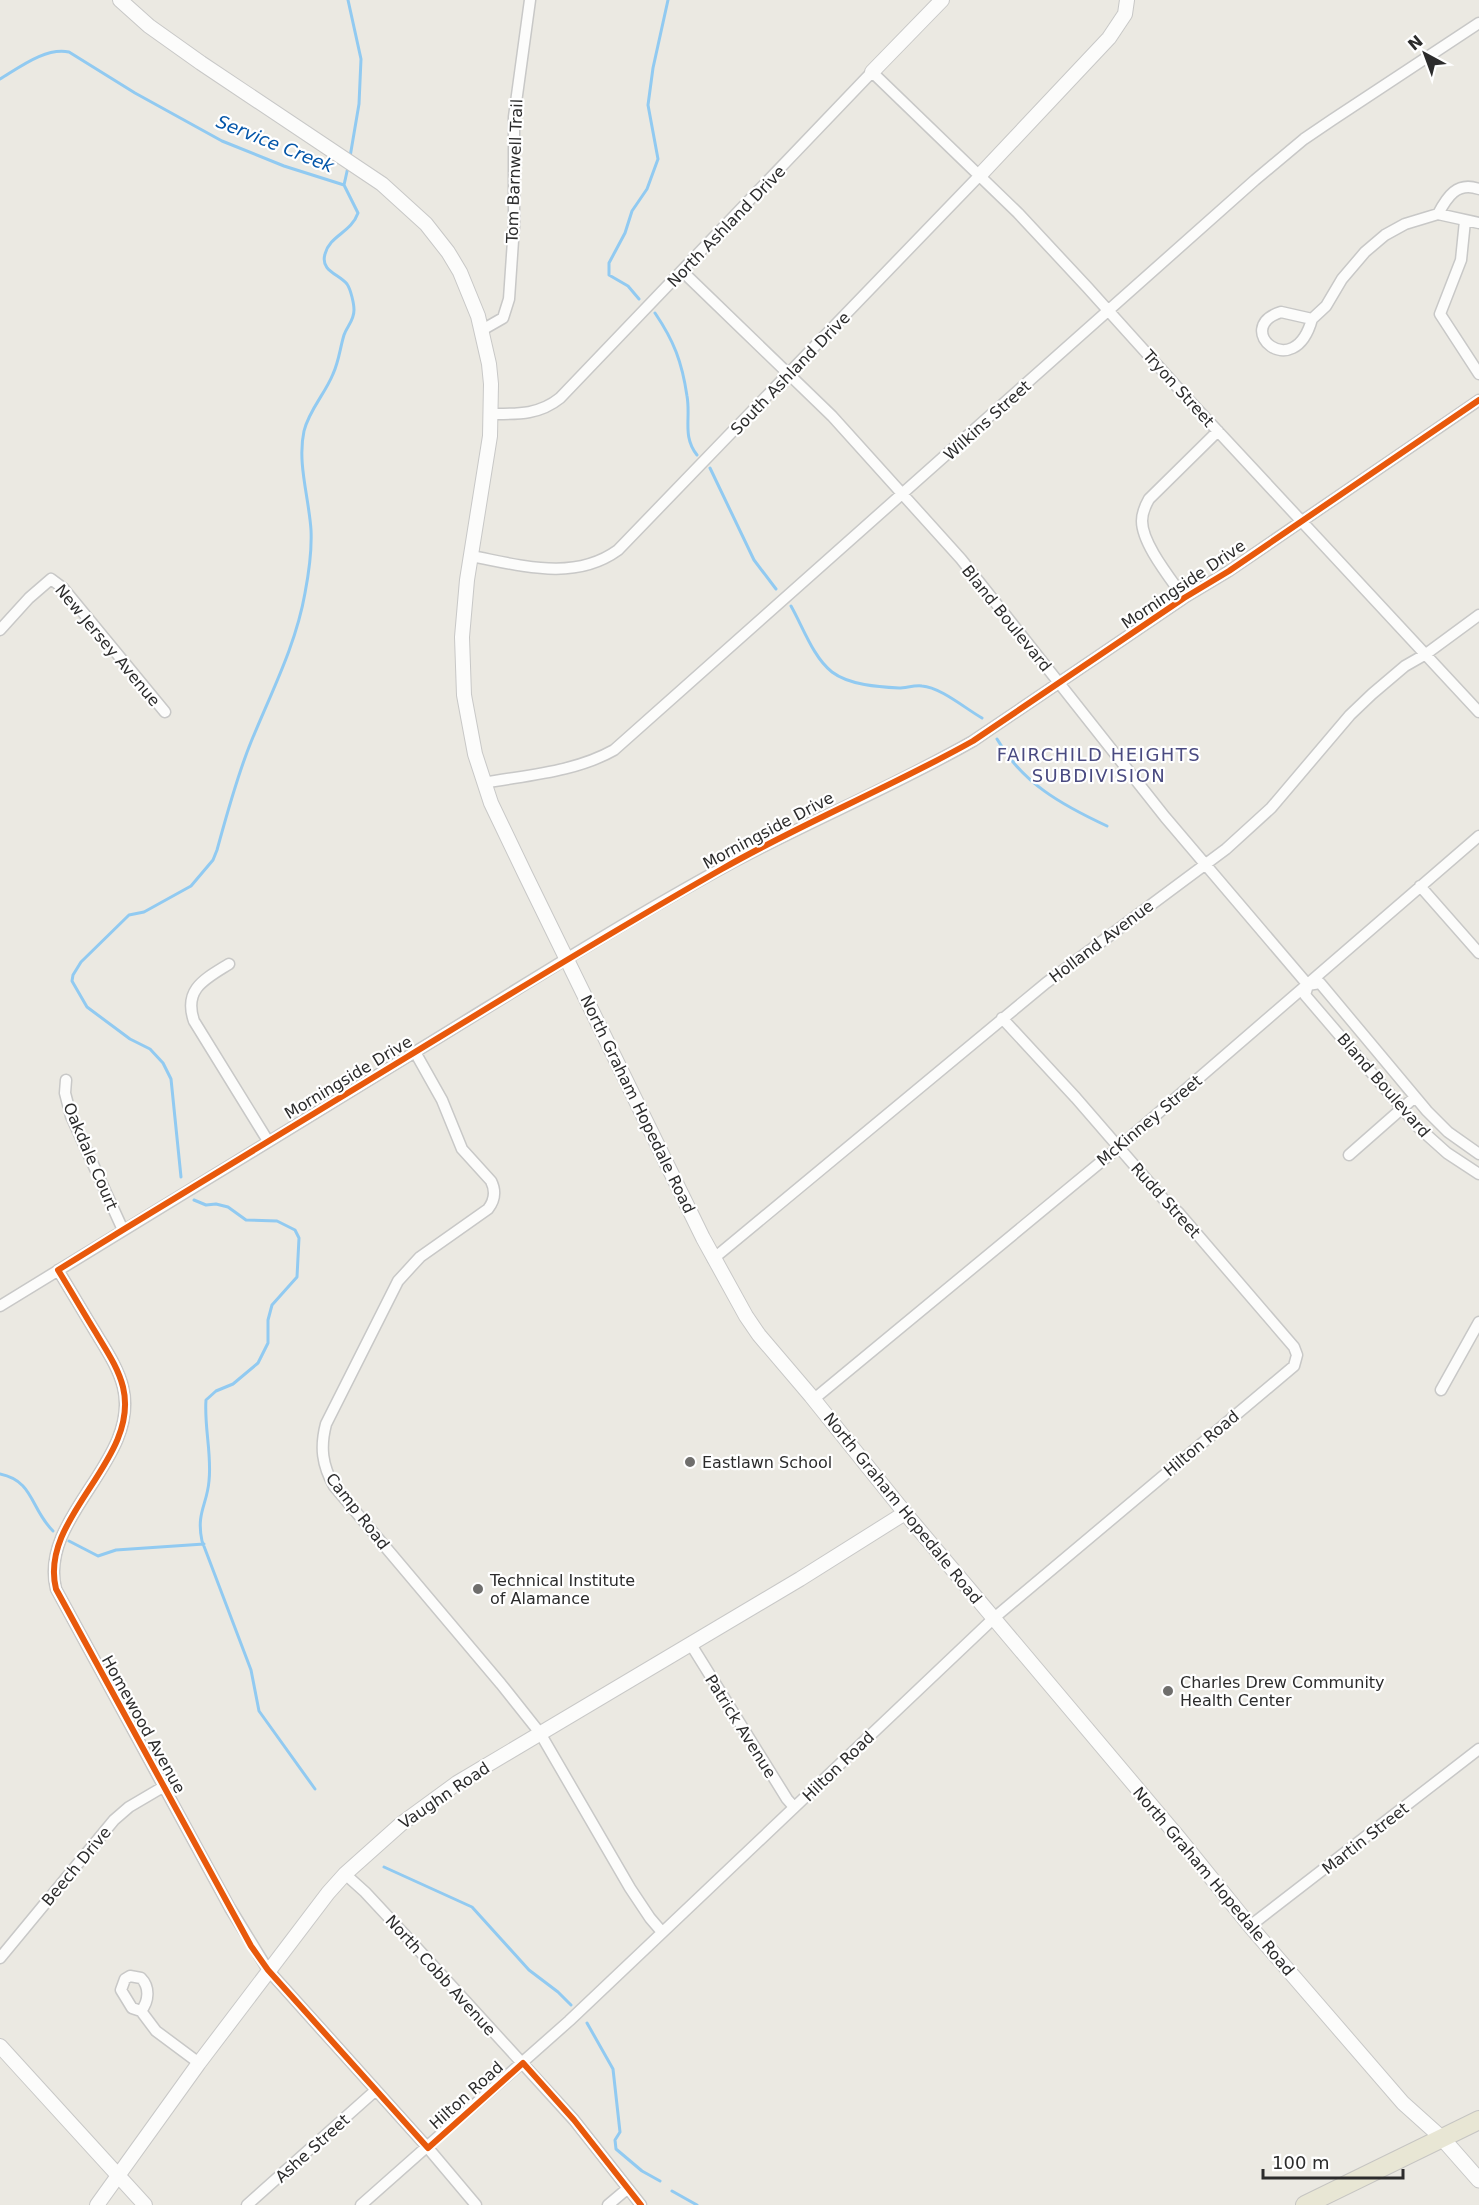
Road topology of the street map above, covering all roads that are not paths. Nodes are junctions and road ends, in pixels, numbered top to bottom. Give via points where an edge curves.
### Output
1 (120, 0) edge
2 (530, 0) edge
3 (942, 0) edge
4 (1127, 0) edge
5 (1479, 23) edge
6 (872, 72) junction
7 (980, 175) junction
8 (1479, 189) edge
9 (1438, 214) junction
10 (1465, 221) junction
11 (1479, 223) edge
12 (682, 271) junction
13 (1108, 310) junction
14 (1312, 319) junction
15 (482, 330) junction
16 (789, 374) junction
17 (1479, 374) edge
18 (1479, 400) edge
19 (491, 414) junction
20 (1218, 431) junction
21 (903, 495) junction
22 (1300, 520) junction
23 (471, 556) junction
24 (1184, 598) junction
25 (1479, 615) edge
26 (0, 630) edge
27 (1426, 654) junction
28 (1059, 684) junction
29 (165, 712) dead end
30 (1479, 712) edge
31 (484, 783) junction
32 (1479, 836) edge
33 (1206, 864) junction
34 (1420, 886) junction
35 (1479, 953) edge
36 (567, 959) junction
37 (229, 964) dead end
38 (1308, 985) junction
39 (1002, 1018) junction
40 (415, 1052) junction
41 (66, 1080) dead end
42 (1415, 1097) junction
43 (1403, 1108) junction
44 (268, 1141) junction
45 (1119, 1147) junction
46 (1479, 1154) edge
47 (1349, 1155) dead end
48 (1479, 1174) edge
49 (123, 1230) junction
50 (714, 1259) junction
51 (58, 1270) junction
52 (0, 1306) edge
53 (1479, 1322) edge
54 (1475, 1341) edge
55 (1297, 1361) joint
56 (1441, 1390) dead end
57 (814, 1400) junction
58 (905, 1513) junction
59 (994, 1618) junction
60 (690, 1643) junction
61 (540, 1733) junction
62 (1479, 1749) edge
63 (163, 1786) junction
64 (794, 1808) junction
65 (345, 1874) junction
66 (1250, 1926) junction
67 (662, 1932) junction
68 (0, 1958) edge
69 (268, 1970) junction
70 (141, 2011) dead end
71 (0, 2046) edge
72 (199, 2063) junction
73 (523, 2063) junction
74 (376, 2090) junction
75 (1479, 2120) edge
76 (1442, 2138) junction
77 (428, 2148) junction
78 (118, 2175) junction
79 (1479, 2180) edge
80 (627, 2189) junction
81 (97, 2205) edge
82 (144, 2205) edge
83 (247, 2205) edge
84 (361, 2205) edge
85 (476, 2205) edge
86 (608, 2205) edge
87 (641, 2205) edge
88 (1305, 2205) edge

1 - 15 street, North Graham Hopedale Road via 149,26 374,179 417,214 460,272
2 - 15 street, Tom Barnwell Trail via 514,117 509,299 503,318
3 - 6 street, North Ashland Drive
4 - 7 street, South Ashland Drive via 1118,27
5 - 13 street, Wilkins Street via 1304,139
6 - 7 street, Tryon Street
6 - 12 street, North Ashland Drive
7 - 13 street, Tryon Street
7 - 16 street, South Ashland Drive
8 - 9 street via 1460,187
9 - 10 street
9 - 14 street via 1405,224 1375,242
10 - 11 street
10 - 17 street via 1461,260 1440,314
12 - 16 street, Bland Boulevard
12 - 19 street, North Ashland Drive via 552,405 531,413
13 - 20 street, Tryon Street
13 - 21 street, Wilkins Street
14 - 14 street via 1308,333 1288,349 1280,351 1265,342 1263,328 1273,315 1288,313
15 - 19 street, North Graham Hopedale Road via 489,364
16 - 21 street, Bland Boulevard
16 - 23 street, South Ashland Drive via 608,558 584,567 561,569
18 - 22 street, Morningside Drive
19 - 23 street, North Graham Hopedale Road
20 - 22 street, Tryon Street
20 - 24 street via 1149,499 1144,509 1145,536
21 - 28 street, Bland Boulevard via 961,560
21 - 31 street, Wilkins Street via 614,750 578,766
22 - 24 street, Morningside Drive
22 - 27 street, Tryon Street
23 - 31 street, North Graham Hopedale Road via 462,667 469,725
24 - 28 street, Morningside Drive
25 - 27 street, Holland Avenue
26 - 29 street, New Jersey Avenue via 51,579 63,588
27 - 30 street, Tryon Street
27 - 33 street, Holland Avenue via 1405,666 1350,715 1270,808
28 - 33 street, Bland Boulevard
28 - 36 street, Morningside Drive via 952,753 725,867
31 - 36 street, North Graham Hopedale Road
32 - 34 street, McKinney Street
33 - 38 street, Bland Boulevard
33 - 39 street, Holland Avenue
34 - 35 street
34 - 38 street, McKinney Street
36 - 40 street, Morningside Drive
36 - 50 street, North Graham Hopedale Road
37 - 44 street via 196,988 191,1013
38 - 42 street, Bland Boulevard via 1320,984
38 - 43 street, Bland Boulevard via 1305,995
38 - 45 street, McKinney Street
39 - 45 street, Rudd Street
39 - 50 street, Holland Avenue
40 - 44 street, Morningside Drive
40 - 61 street, Camp Road via 442,1100 462,1149 494,1186 494,1198 488,1209 420,1257 398,1281 326,1424 323,1458 334,1486
41 - 49 street, Oakdale Court via 70,1116
42 - 43 street
42 - 46 street, Bland Boulevard via 1448,1132
43 - 47 street
43 - 48 street, Bland Boulevard via 1435,1143
44 - 49 street, Morningside Drive
45 - 55 street, Rudd Street via 1294,1347
45 - 57 street, McKinney Street
49 - 51 street, Morningside Drive
50 - 57 street, North Graham Hopedale Road via 759,1335
51 - 52 street, Morningside Drive
51 - 63 street, Homewood Avenue via 110,1356 125,1402 117,1439 58,1544 53,1578
53 - 54 street
54 - 56 street
55 - 59 street, Hilton Road
57 - 58 street, North Graham Hopedale Road
58 - 59 street, North Graham Hopedale Road
58 - 60 street, Vaughn Road
59 - 64 street, Hilton Road
59 - 66 street, North Graham Hopedale Road
60 - 61 street, Vaughn Road
60 - 64 street, Patrick Avenue
61 - 65 street, Vaughn Road via 425,1806
61 - 67 street, Camp Road via 630,1888
62 - 66 street, Martin Street
63 - 68 street, Beech Drive via 114,1820
63 - 69 street, Homewood Avenue
64 - 67 street, Hilton Road
65 - 69 street, Vaughn Road
65 - 73 street, North Cobb Avenue
66 - 76 street, North Graham Hopedale Road via 1403,2103
67 - 73 street, Hilton Road
69 - 72 street, Vaughn Road
69 - 74 street, Homewood Avenue
70 - 72 street via 156,2031
71 - 78 street
72 - 78 street, Vaughn Road
73 - 77 street, Hilton Road
73 - 80 street, North Cobb Avenue via 574,2120
74 - 77 street, Homewood Avenue
74 - 83 street, Ashe Street
75 - 76 main road
76 - 79 main road
76 - 88 main road
77 - 84 street, Hilton Road
77 - 85 street, Homewood Avenue
78 - 81 street, Vaughn Road
78 - 82 street
80 - 86 street
80 - 87 street, North Cobb Avenue

